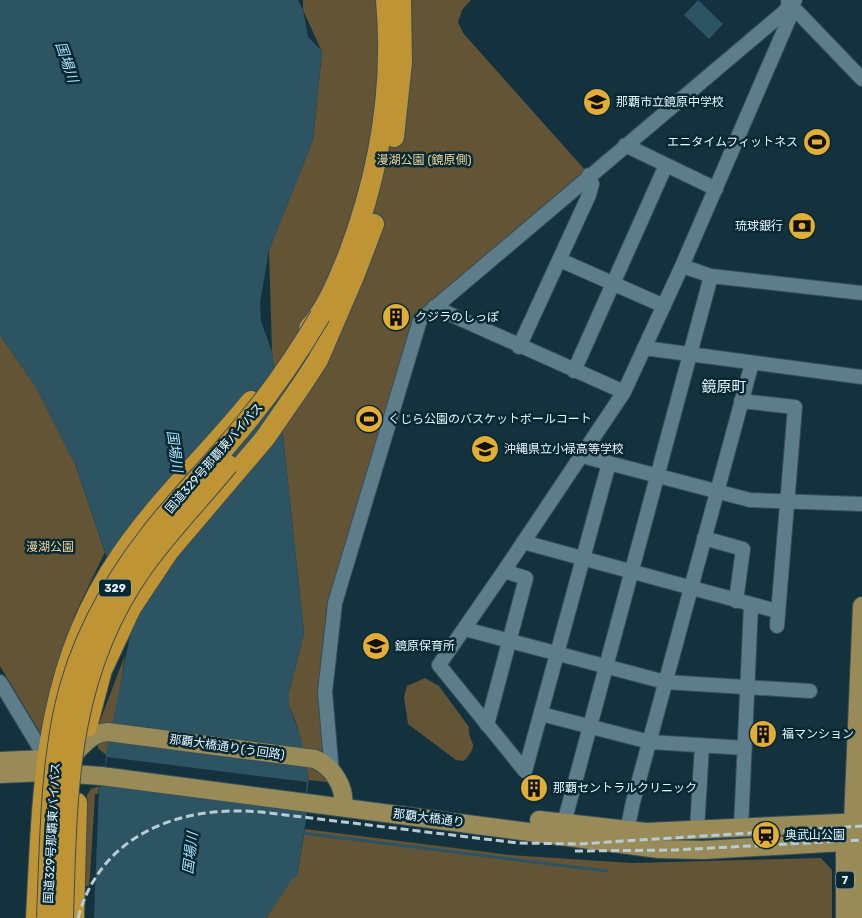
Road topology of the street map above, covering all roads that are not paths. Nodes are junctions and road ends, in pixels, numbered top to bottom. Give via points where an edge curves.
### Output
1 (386, 0) edge
2 (401, 0) edge
3 (791, 2) edge
4 (862, 79) edge
5 (625, 145) junction
6 (666, 166) junction
7 (589, 175) junction
8 (716, 189) junction
9 (560, 260) junction
10 (682, 266) junction
11 (711, 276) junction
12 (613, 284) junction
13 (862, 293) edge
14 (664, 306) junction
15 (434, 307) junction
16 (326, 319) junction
17 (519, 347) junction
18 (644, 348) junction
19 (690, 354) junction
20 (752, 363) junction
21 (574, 372) junction
22 (862, 377) edge
23 (624, 392) junction
24 (741, 400) junction
25 (582, 456) junction
26 (609, 463) junction
27 (656, 476) junction
28 (716, 492) junction
29 (787, 501) junction
30 (862, 504) edge
31 (704, 538) junction
32 (523, 542) junction
33 (583, 559) junction
34 (504, 571) junction
35 (631, 572) junction
36 (690, 588) junction
37 (736, 601) junction
38 (751, 605) junction
39 (862, 606) edge
40 (777, 611) junction
41 (776, 626) dead end
42 (465, 629) junction
43 (510, 640) junction
44 (558, 654) junction
45 (605, 666) junction
46 (0, 682) edge
47 (665, 682) junction
48 (748, 687) junction
49 (810, 691) dead end
50 (541, 714) junction
51 (860, 715) edge
52 (487, 724) junction
53 (590, 727) junction
54 (650, 742) junction
55 (83, 744) junction
56 (702, 745) junction
57 (745, 748) junction
58 (859, 754) edge
59 (0, 761) edge
60 (46, 766) junction
61 (78, 773) junction
62 (332, 773) junction
63 (0, 774) edge
64 (344, 802) junction
65 (857, 822) edge
66 (564, 823) junction
67 (742, 828) junction
68 (697, 830) junction
69 (627, 831) junction
70 (856, 842) edge
71 (36, 918) edge
72 (47, 918) edge
73 (63, 918) edge
74 (74, 918) edge
75 (845, 918) edge
76 (858, 918) edge

1 - 16 highway, 国道329号那覇東バイパス / 329 via 389,38 387,86 376,166
2 - 16 highway, 国道329号那覇東バイパス / 329 via 401,88 388,168 370,236 355,274
3 - 4 street
3 - 5 street
3 - 8 street via 789,19
5 - 6 street
5 - 7 street
6 - 8 street
6 - 12 street
7 - 9 street via 592,184 589,195
7 - 15 street
8 - 10 street
9 - 12 street
9 - 17 street
10 - 11 street
10 - 14 street
11 - 13 street
11 - 19 street
12 - 14 street
12 - 21 street
14 - 18 street
15 - 17 street
15 - 62 street via 418,323 336,597 325,692
16 - 55 highway via 318,360 301,386 265,438 152,573 131,608 108,654
16 - 60 highway, bridge via 294,344 241,414 140,528 100,588 73,646 54,710
16 - 72 highway, 国道329号那覇東バイパス / 329, bridge via 266,397 140,547 95,623 73,679 62,724 55,770
16 - 73 highway, 国道329号那覇東バイパス / 329, bridge via 286,393 143,568 102,644 83,697 72,752 66,813
17 - 21 street
18 - 19 street
18 - 23 street
19 - 20 street
19 - 27 street
20 - 22 street
20 - 24 street
21 - 23 street
23 - 25 street
24 - 28 street
24 - 29 street via 795,408
25 - 26 street
25 - 32 street
26 - 27 street
26 - 33 street
27 - 28 street
27 - 35 street
28 - 29 street via 750,500
28 - 31 street
29 - 30 street
29 - 40 street
31 - 36 street
31 - 37 street via 743,549
32 - 33 street
32 - 34 street
33 - 35 street
33 - 44 street
34 - 42 street
34 - 43 street via 526,578
35 - 36 street
35 - 45 street
36 - 37 street
36 - 47 street
37 - 38 street
38 - 40 street
38 - 48 street
39 - 51 main road, 7
40 - 41 street
42 - 43 street
42 - 52 street via 438,665
43 - 44 street
43 - 52 street
44 - 45 street
44 - 50 street
45 - 47 street
45 - 53 street
46 - 60 street
47 - 48 street
47 - 54 street
48 - 49 street
48 - 57 street
50 - 52 street via 526,771
50 - 53 street
51 - 58 main road, 7
53 - 54 street
53 - 66 street
54 - 56 street
54 - 69 street
55 - 60 main road, 那覇大橋通り via 69,758
55 - 61 highway
55 - 62 main road, 那覇大橋通り(う回路) via 94,735 108,732 315,759
56 - 57 street
56 - 68 street
57 - 67 street
58 - 65 main road, 7
59 - 60 main road, 那覇大橋通り
60 - 61 main road, 那覇大橋通り
60 - 63 main road, 那覇大橋通り
60 - 71 highway
61 - 64 main road, 那覇大橋通り via 305,803
61 - 74 highway
62 - 64 main road, 那覇大橋通り(う回路)
64 - 66 main road, 那覇大橋通り
64 - 70 main road, 那覇大橋通り via 660,849 703,850
65 - 67 main road, 那覇大橋通り
65 - 70 main road, 7
66 - 69 main road, 那覇大橋通り
67 - 68 main road, 那覇大橋通り
68 - 69 main road, 那覇大橋通り
70 - 75 main road, 7
70 - 76 main road, 7

